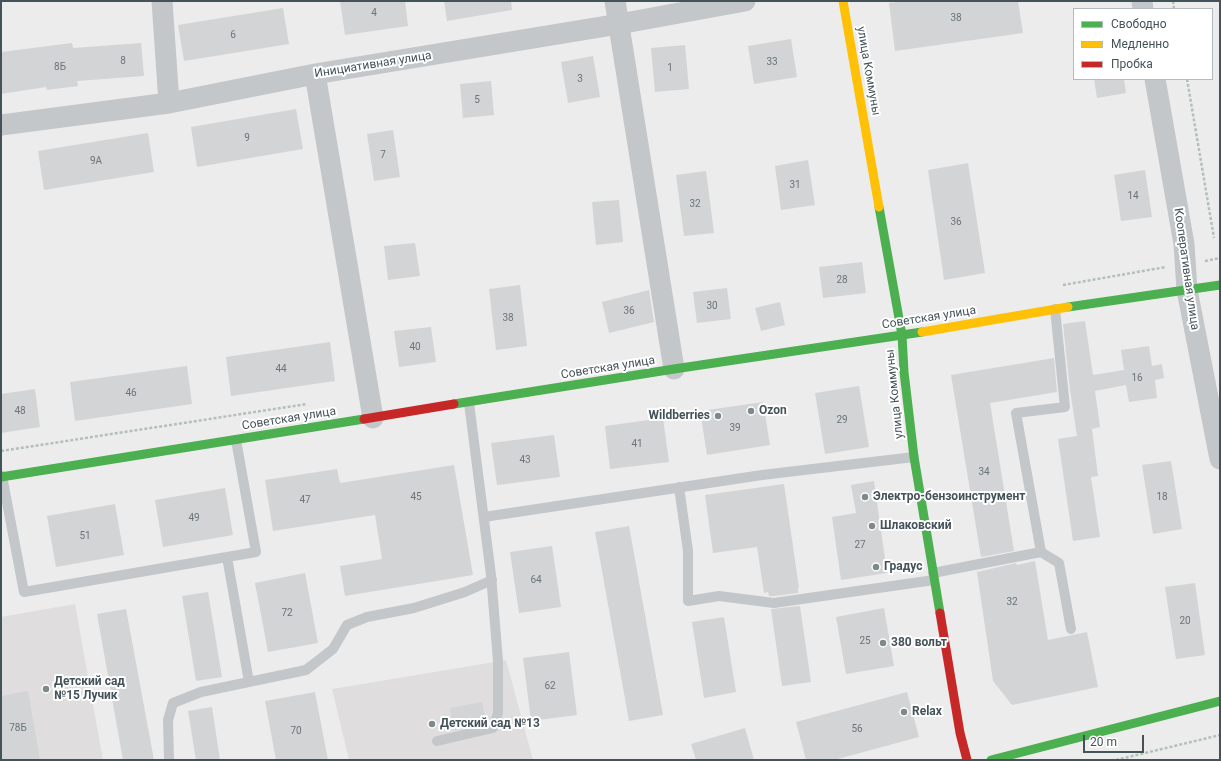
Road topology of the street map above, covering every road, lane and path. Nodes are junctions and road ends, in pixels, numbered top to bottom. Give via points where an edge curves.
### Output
1 (162, 1) edge
2 (615, 1) edge
3 (745, 1) edge
4 (843, 1) edge
5 (619, 24) junction
6 (315, 74) junction
7 (1155, 80) edge
8 (1186, 80) edge
9 (169, 103) junction
10 (1, 125) edge
11 (1214, 238) dead end
12 (1220, 285) edge
13 (1187, 290) junction
14 (1055, 309) junction
15 (902, 335) junction
16 (674, 369) junction
17 (469, 402) junction
18 (373, 418) junction
19 (236, 440) junction
20 (914, 457) junction
21 (1220, 459) edge
22 (1, 476) edge
23 (679, 488) junction
24 (484, 517) junction
25 (1041, 552) junction
26 (227, 557) junction
27 (934, 577) junction
28 (492, 580) junction
29 (1071, 629) dead end
30 (249, 682) junction
31 (1220, 701) edge
32 (1220, 735) edge
33 (437, 741) dead end
34 (169, 760) edge
35 (967, 760) edge
36 (991, 760) edge
37 (1116, 760) edge

1 - 9 street
2 - 5 street
3 - 5 street, Инициативная улица
4 - 15 street, улица Коммуны
5 - 6 street, Инициативная улица
5 - 16 street
6 - 9 street, Инициативная улица
6 - 18 street
7 - 13 street, Кооперативная улица via 1184,244
8 - 11 path
9 - 10 street, Инициативная улица
12 - 13 street, Советская улица
13 - 14 street, Советская улица
13 - 21 street, Кооперативная улица
14 - 15 street, Советская улица
14 - 25 lane via 1066,407 1016,413
15 - 16 street, Советская улица
15 - 20 street, улица Коммуны
16 - 17 street, Советская улица
17 - 18 street, Советская улица
17 - 24 lane
18 - 19 street, Советская улица
19 - 22 street, Советская улица
19 - 26 lane via 256,552
20 - 23 lane via 762,475
20 - 27 street, улица Коммуны
22 - 26 lane via 24,592
23 - 24 lane
23 - 27 lane via 688,551 688,601 719,596 774,603
24 - 28 lane
25 - 27 lane
25 - 29 lane via 1059,564
26 - 30 lane
27 - 35 street, улица Коммуны via 960,733
28 - 30 lane via 414,608 367,617 347,624 333,649 306,670
28 - 33 lane via 498,661 498,713 492,728
30 - 34 lane via 201,692 173,703 168,720
31 - 36 street
32 - 37 path

